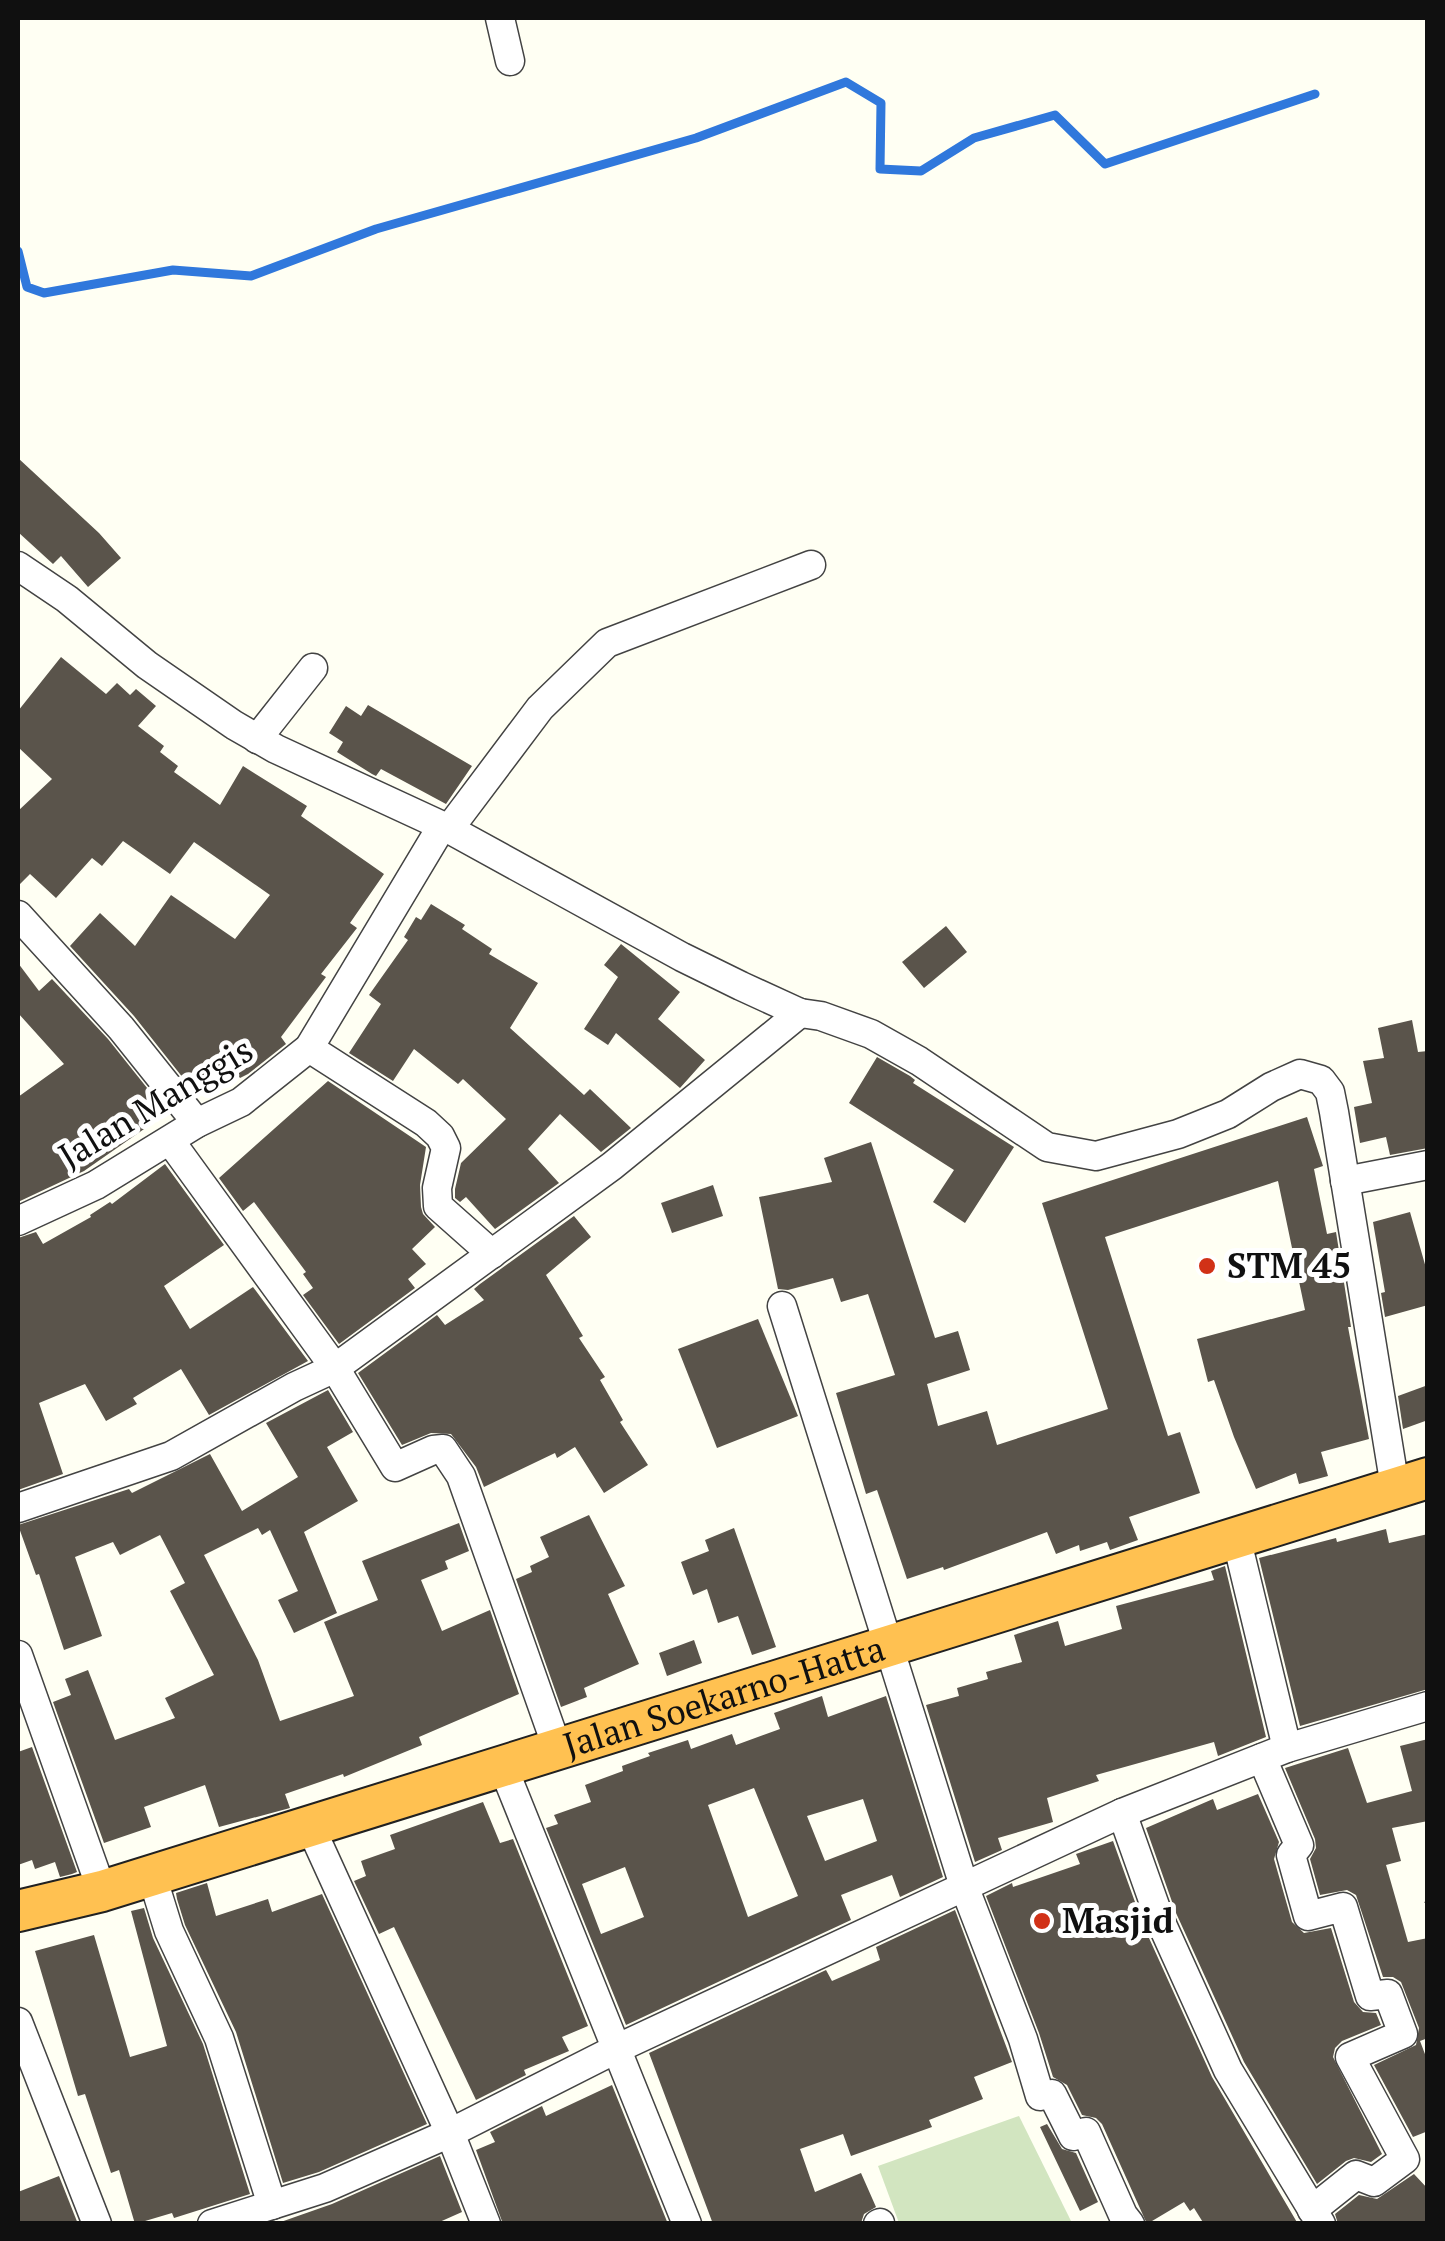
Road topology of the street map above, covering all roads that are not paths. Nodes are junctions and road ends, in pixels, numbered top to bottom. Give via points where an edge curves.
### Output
1 (500, 18) edge
2 (510, 61) dead end
3 (811, 564) dead end
4 (18, 566) edge
5 (313, 668) dead end
6 (257, 738) junction
7 (446, 827) junction
8 (18, 915) edge
9 (800, 1013) junction
10 (309, 1048) junction
11 (196, 1123) junction
12 (171, 1142) junction
13 (1428, 1164) edge
14 (1345, 1181) junction
15 (18, 1220) edge
16 (492, 1254) junction
17 (782, 1306) dead end
18 (335, 1368) junction
19 (1411, 1483) edge
20 (18, 1508) edge
21 (1236, 1537) junction
22 (891, 1647) junction
23 (18, 1655) edge
24 (1428, 1706) edge
25 (558, 1750) junction
26 (1274, 1753) junction
27 (503, 1767) junction
28 (1122, 1813) junction
29 (310, 1826) junction
30 (152, 1876) junction
31 (964, 1886) junction
32 (102, 1891) junction
33 (18, 1911) edge
34 (18, 2022) edge
35 (616, 2049) junction
36 (450, 2134) junction
37 (272, 2205) junction
38 (1317, 2217) edge
39 (96, 2224) edge
40 (212, 2224) edge
41 (486, 2224) edge
42 (687, 2224) edge
43 (1130, 2224) edge

1 - 2 street
3 - 7 street, Jalan Manggis via 608,643 540,708
4 - 6 street via 147,666
5 - 6 street
6 - 7 street
7 - 9 street via 682,957
7 - 10 street, Jalan Manggis
8 - 11 street
9 - 14 street via 872,1034 1047,1146 1070,1153 1096,1156 1178,1134 1228,1114 1286,1078 1312,1075 1330,1092
9 - 16 street
10 - 11 street, Jalan Manggis via 241,1102
10 - 16 street via 440,1136 446,1148 438,1206
11 - 12 street, Jalan Manggis
12 - 15 street, Jalan Manggis
12 - 18 street
13 - 14 street
14 - 19 street
16 - 18 street
17 - 22 street
18 - 20 street via 171,1456
18 - 25 street via 395,1467 443,1450 462,1476
19 - 21 highway, Jalan Soekarno-Hatta
21 - 22 highway, Jalan Soekarno-Hatta
21 - 26 street
22 - 25 highway, Jalan Soekarno-Hatta
22 - 31 street
23 - 32 street
24 - 26 street
25 - 27 highway, Jalan Soekarno-Hatta
26 - 28 street
26 - 38 street via 1299,1844 1291,1854 1308,1916 1343,1907 1370,1996 1388,1994 1404,2034 1350,2058 1406,2159 1374,2182 1356,2175
27 - 29 highway, Jalan Soekarno-Hatta
27 - 35 street
28 - 31 street
28 - 38 street via 1160,1920 1221,2057
29 - 30 highway, Jalan Soekarno-Hatta
29 - 36 street
30 - 32 highway, Jalan Soekarno-Hatta
30 - 37 street via 219,2038
31 - 35 street
31 - 43 street via 1040,2096 1052,2094 1073,2136 1086,2132
32 - 33 highway, Jalan Soekarno-Hatta
34 - 39 street
35 - 36 street
35 - 42 street
36 - 37 street
36 - 41 street
37 - 40 street

